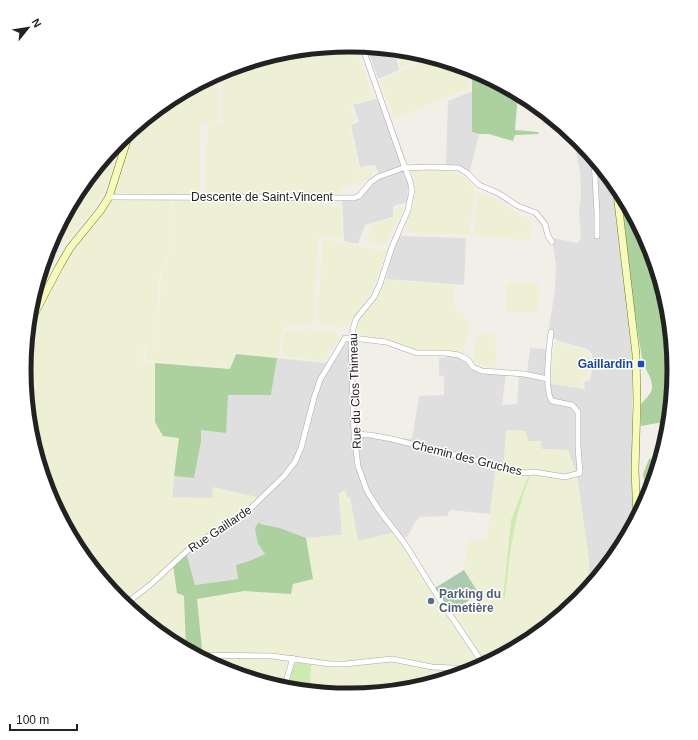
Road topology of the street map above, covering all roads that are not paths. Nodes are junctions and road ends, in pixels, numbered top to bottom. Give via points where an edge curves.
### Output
1 (364, 53) edge
2 (126, 143) edge
3 (405, 168) junction
4 (594, 168) edge
5 (109, 197) junction
6 (618, 201) edge
7 (597, 236) dead end
8 (552, 242) dead end
9 (37, 309) edge
10 (354, 324) junction
11 (551, 332) dead end
12 (345, 338) junction
13 (351, 338) junction
14 (548, 379) junction
15 (354, 434) junction
16 (636, 506) edge
17 (130, 600) edge
18 (208, 655) edge
19 (293, 658) junction
20 (480, 660) edge
21 (459, 668) edge
22 (286, 682) edge

1 - 3 street, Rue du Clos Thimeau
2 - 5 main road
3 - 5 street, Descente de Saint-Vincent via 371,182 360,196 354,198
3 - 8 street, Descente de Saint-Vincent via 464,170 479,185 536,213 545,224
3 - 10 street, Rue du Clos Thimeau via 412,190 408,210 374,297
4 - 7 street
5 - 9 main road via 70,248
6 - 16 main road via 636,354 634,470
10 - 12 street, Rue Gaillarde
10 - 13 street, Rue du Clos Thimeau
11 - 14 street
12 - 13 street
12 - 17 street, Rue Gaillarde via 320,380 301,448 295,462 284,476 250,509 189,549
13 - 14 street via 386,342 417,353 458,355 477,369 489,372 524,374
13 - 15 street, Rue du Clos Thimeau
14 - 15 street, Chemin des Gruches via 552,401 572,405 578,412 580,473 564,476 525,473 392,439
15 - 20 street, Rue du Clos Thimeau via 358,466 367,491
18 - 19 street
19 - 21 street via 330,664 392,659 432,667
19 - 22 street

